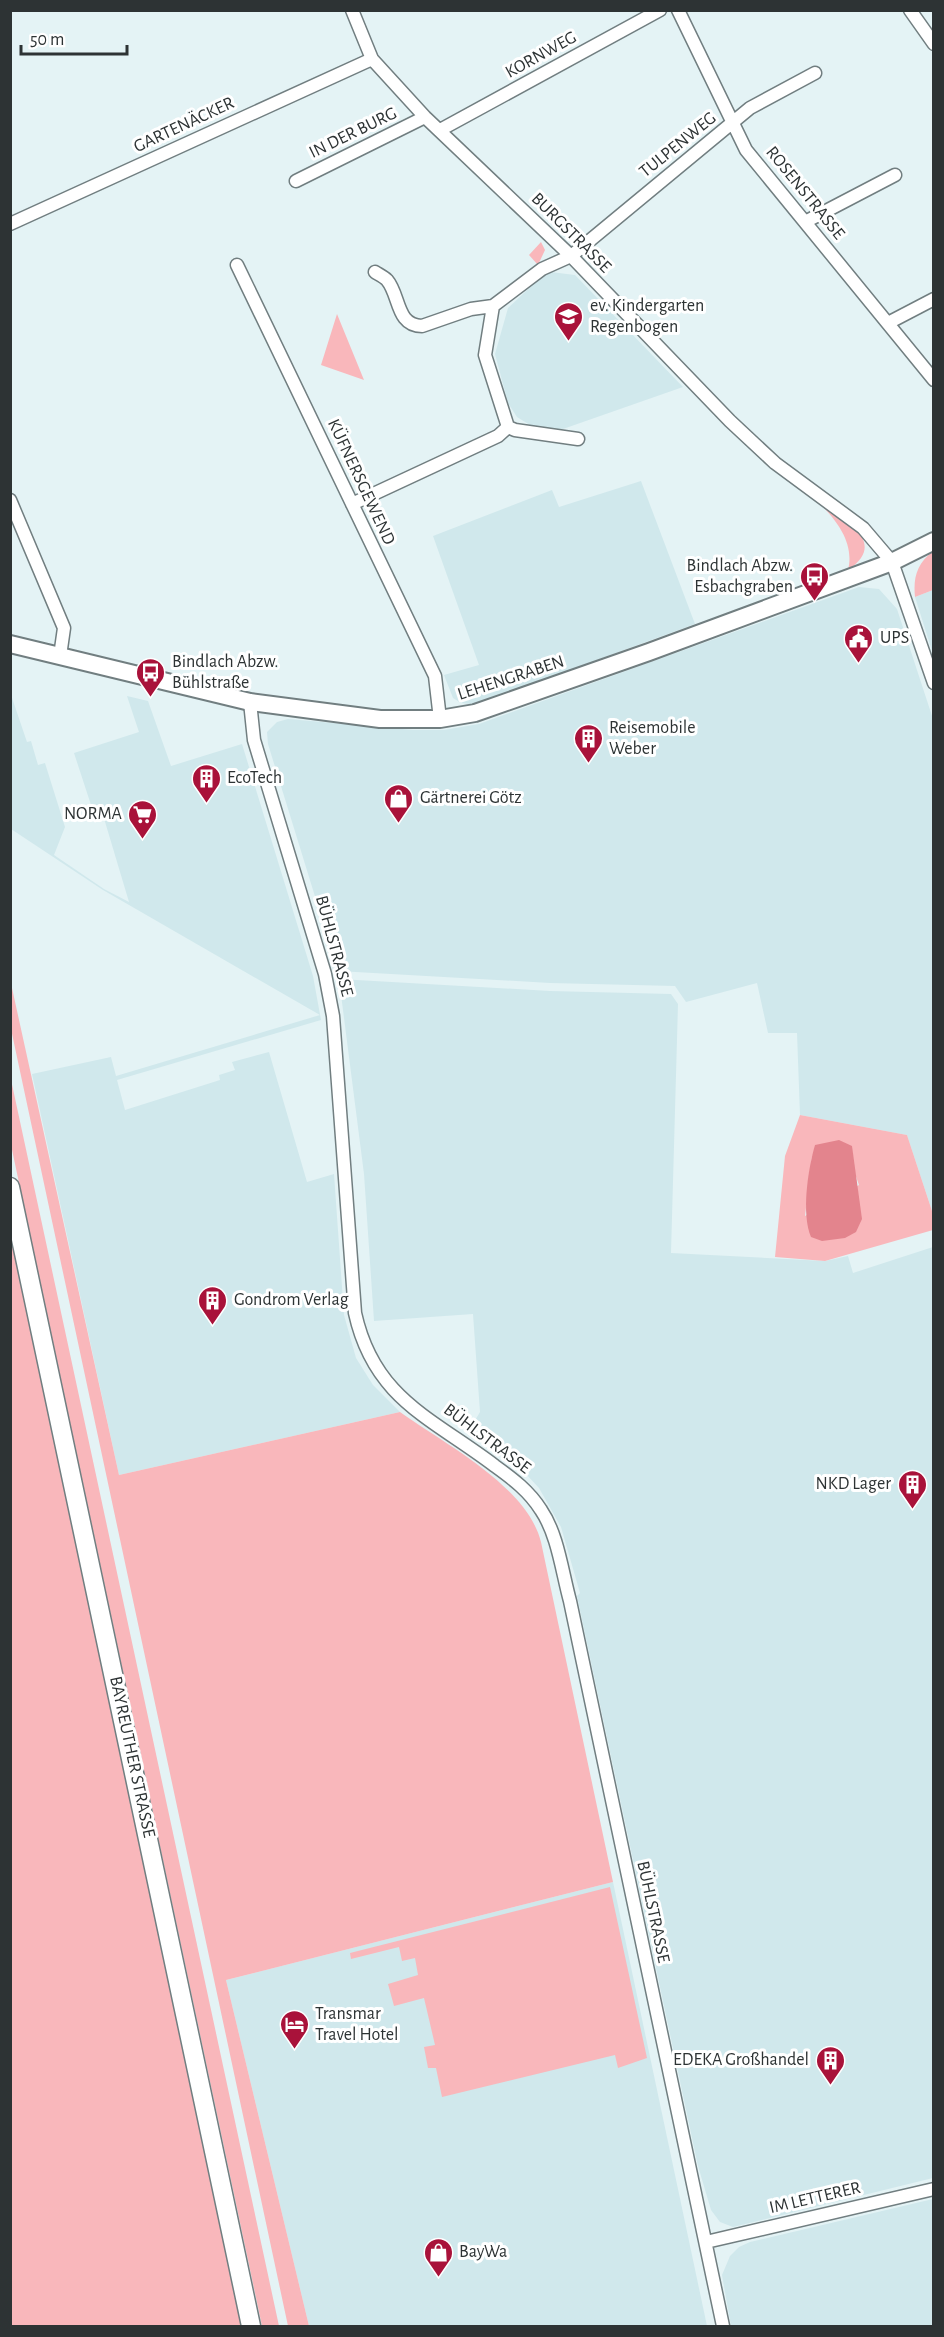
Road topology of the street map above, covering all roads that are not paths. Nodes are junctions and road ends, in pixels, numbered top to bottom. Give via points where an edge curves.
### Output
1 (352, 10) edge
2 (660, 10) edge
3 (678, 10) edge
4 (910, 10) edge
5 (933, 44) edge
6 (372, 59) junction
7 (815, 73) dead end
8 (425, 117) junction
9 (733, 123) junction
10 (440, 130) junction
11 (895, 175) dead end
12 (296, 181) dead end
13 (806, 222) junction
14 (10, 224) edge
15 (571, 256) junction
16 (237, 265) dead end
17 (375, 272) dead end
18 (933, 299) edge
19 (493, 306) junction
20 (888, 323) junction
21 (933, 380) edge
22 (508, 427) junction
23 (578, 439) dead end
24 (10, 500) edge
25 (352, 504) junction
26 (933, 541) edge
27 (892, 562) junction
28 (10, 644) edge
29 (60, 656) junction
30 (933, 683) edge
31 (250, 702) junction
32 (440, 719) junction
33 (10, 1187) edge
34 (933, 2189) edge
35 (706, 2242) junction
36 (251, 2326) edge
37 (723, 2326) edge

1 - 6 street, BURGSTRASSE
2 - 10 street, KORNWEG
3 - 9 street, ROSENSTRASSE
4 - 5 street
6 - 8 street, BURGSTRASSE
6 - 14 street, GARTENÄCKER
7 - 9 street, TULPENWEG via 750,108
8 - 10 street, BURGSTRASSE
8 - 12 street, IN DER BURG
9 - 13 street, ROSENSTRASSE via 746,150
9 - 15 street, TULPENWEG
10 - 15 street, BURGSTRASSE
11 - 13 street
13 - 20 street, ROSENSTRASSE
15 - 19 street, TULPENWEG via 542,269
15 - 27 street, BURGSTRASSE via 730,421 775,463 863,528
16 - 25 street, KÜFNERSGEWEND
17 - 19 street via 387,280 405,320 414,326
18 - 20 street
19 - 22 street via 485,355
20 - 21 street, ROSENSTRASSE
22 - 23 street
22 - 25 street via 488,443
24 - 29 street via 64,628
25 - 32 street, KÜFNERSGEWEND via 435,676
26 - 27 street, LEHENGRABEN
27 - 30 street
27 - 32 street, LEHENGRABEN via 475,713
28 - 29 street, LEHENGRABEN
29 - 31 street, LEHENGRABEN
31 - 32 street, LEHENGRABEN via 380,719
31 - 35 street, BÜHLSTRASSE via 254,740 326,974 360,1332 374,1366 397,1394 519,1483 542,1511 551,1531 570,1601
33 - 36 main road, BAYREUTHER STRASSE
34 - 35 street, IM LETTERER
35 - 37 street, BÜHLSTRASSE

